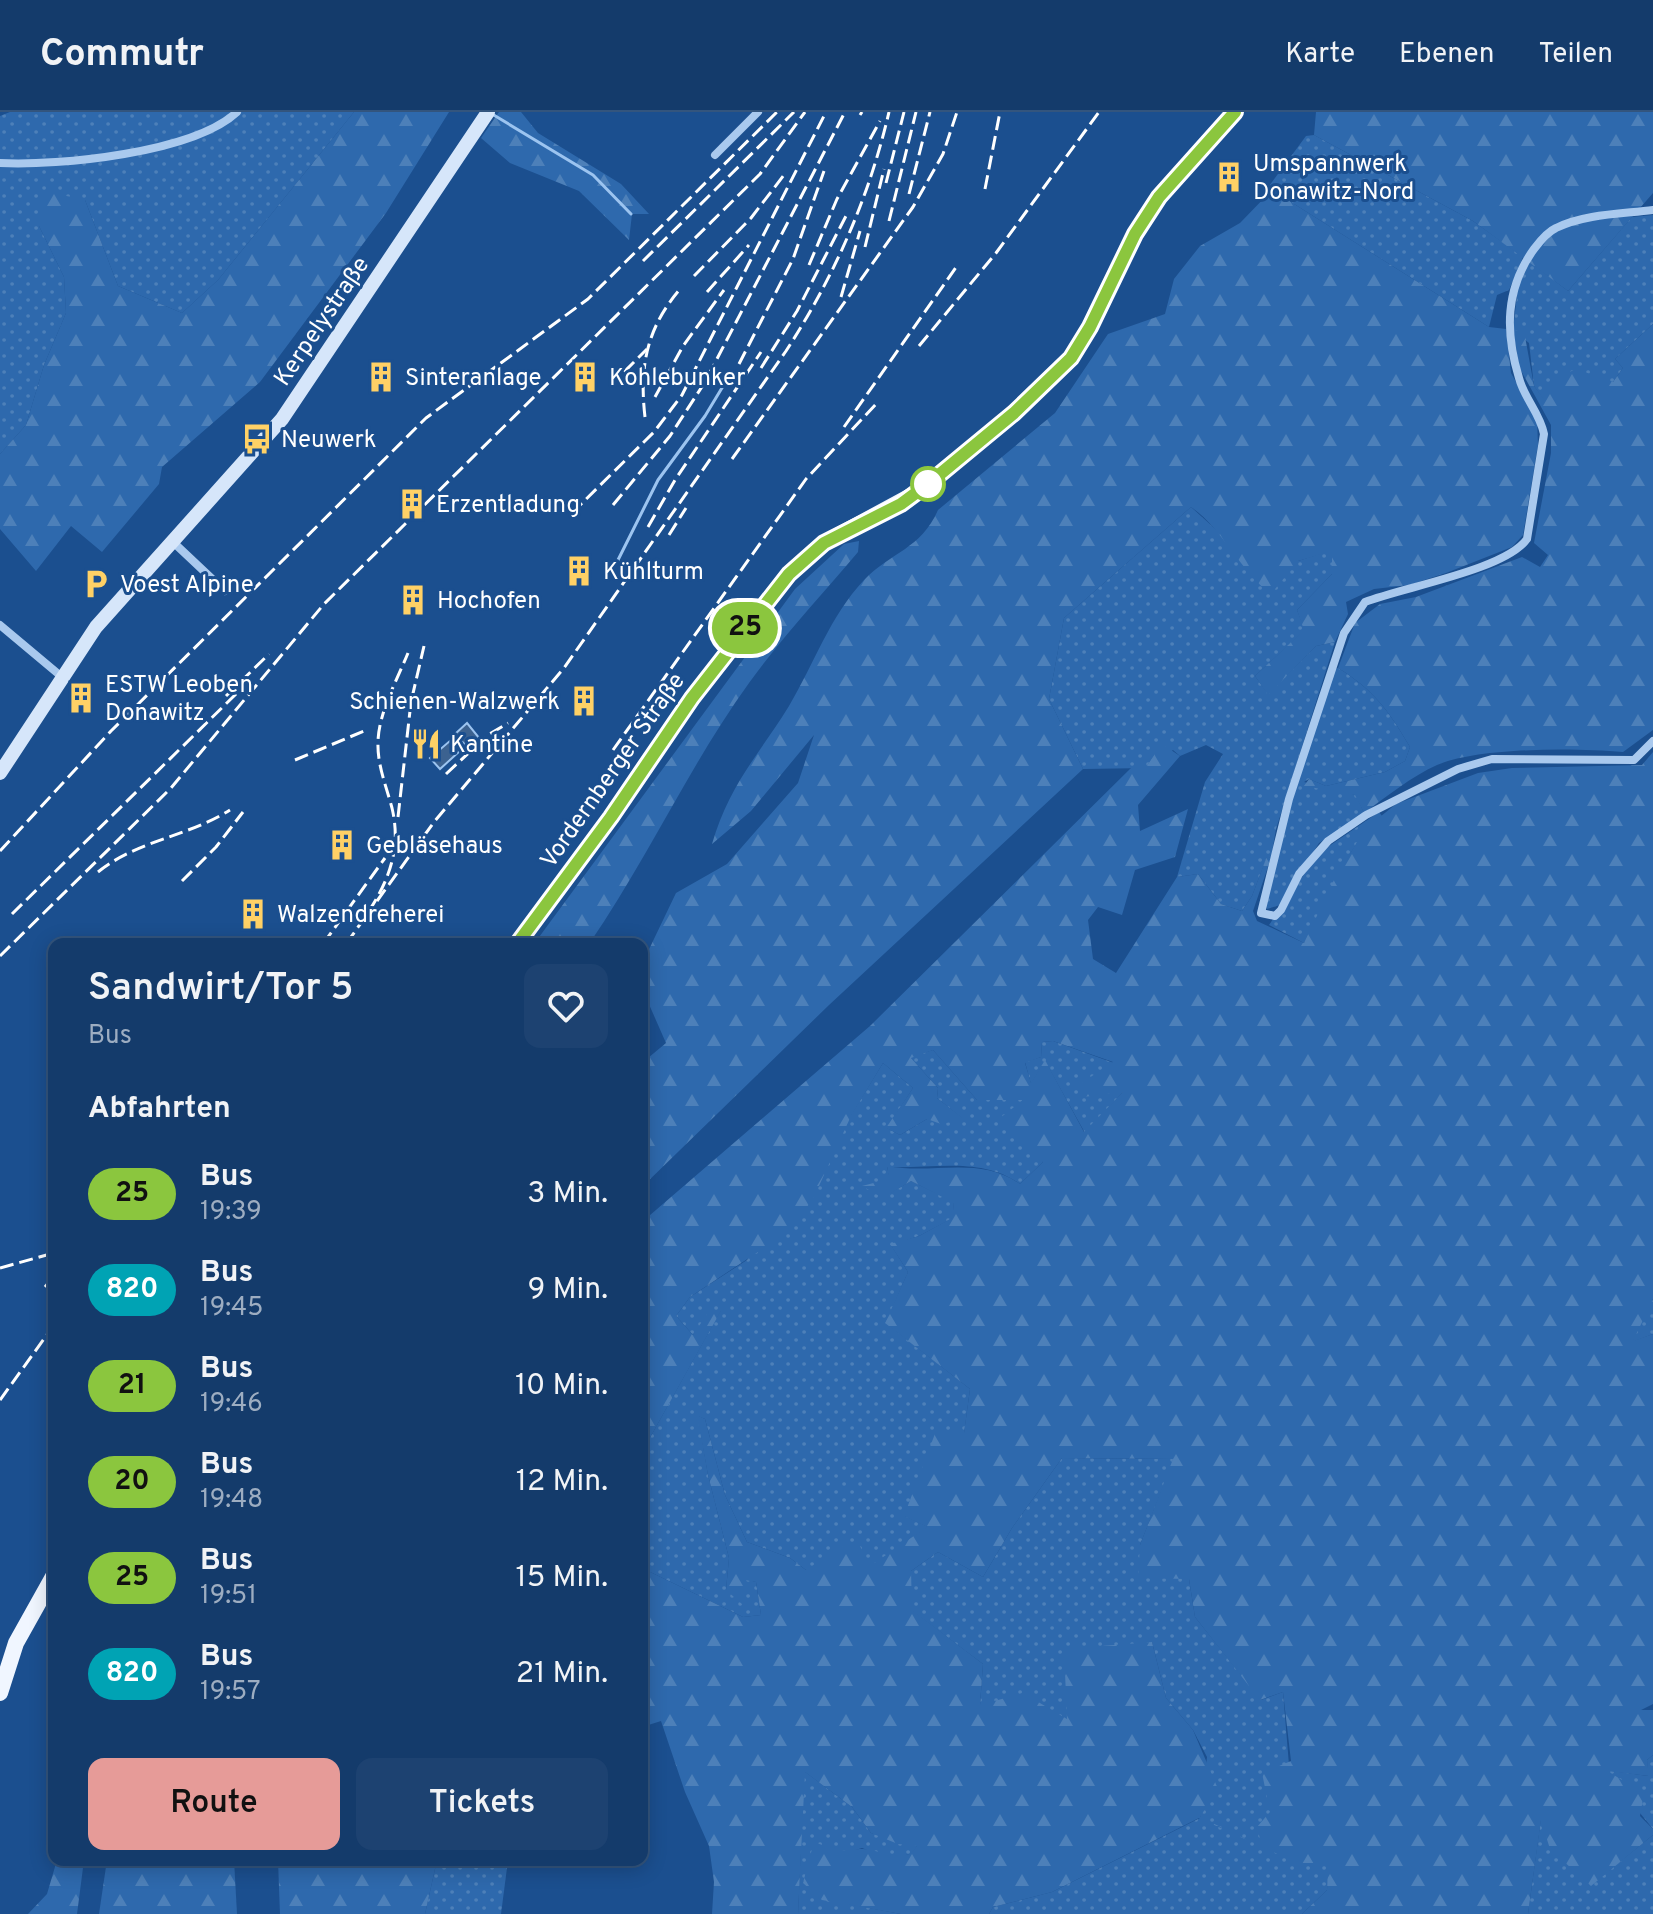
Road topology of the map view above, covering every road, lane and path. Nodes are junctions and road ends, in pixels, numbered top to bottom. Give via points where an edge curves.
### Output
1 (237, 112) edge
2 (488, 112) edge
3 (758, 112) edge
4 (1235, 112) edge
5 (715, 155) dead end
6 (0, 163) edge
7 (1653, 210) edge
8 (173, 542) junction
9 (225, 591) dead end
10 (0, 625) edge
11 (62, 677) junction
12 (1653, 741) edge
13 (0, 773) edge
14 (521, 938) edge
15 (48, 1586) edge
16 (0, 1693) edge

1 - 6 street via 194,136 74,164
2 - 8 main road, Kerpelystraße via 282,419
3 - 5 street
4 - 14 main road, Vordernberger Straße via 1159,197 1071,358 928,484 901,504 824,543 789,574 692,698
7 - 12 street via 1578,220 1552,229 1525,261 1511,297 1512,353 1544,434 1527,539 1520,549 1469,571 1365,602 1354,615 1289,799 1261,913 1275,916 1281,910 1309,860 1339,832 1458,769 1492,759 1634,760
8 - 9 street
8 - 11 main road, Kerpelystraße via 96,627
10 - 11 street
11 - 13 main road, Kerpelystraße
15 - 16 main road via 16,1643

